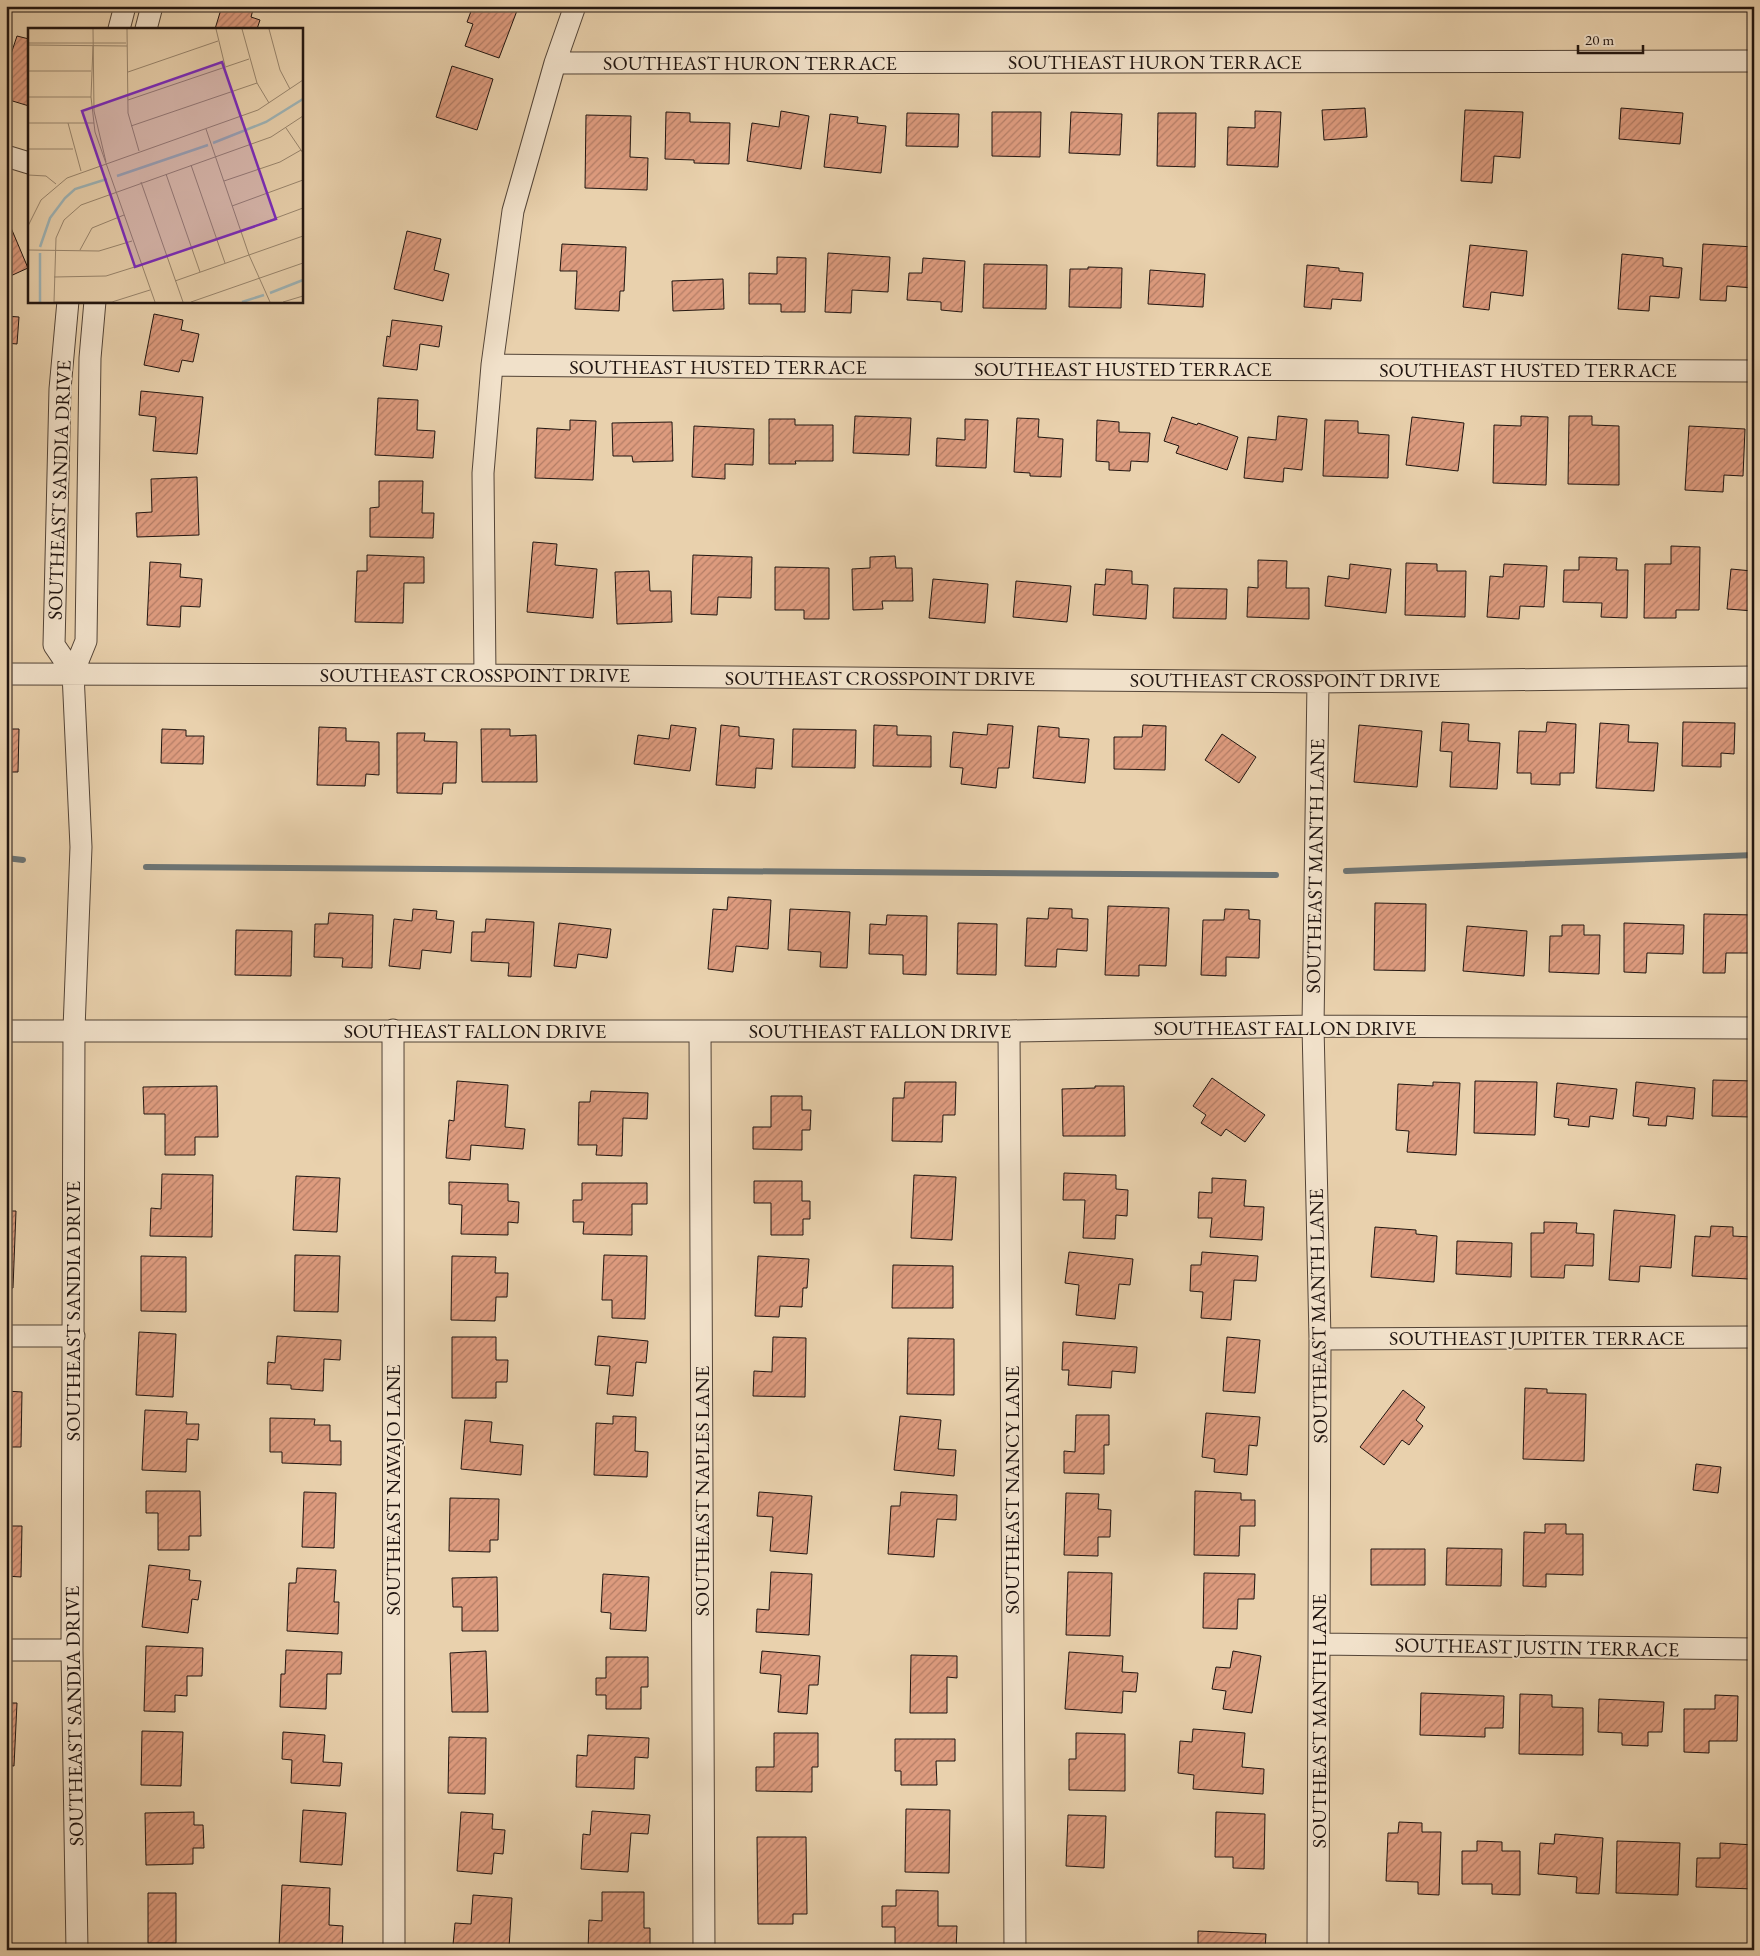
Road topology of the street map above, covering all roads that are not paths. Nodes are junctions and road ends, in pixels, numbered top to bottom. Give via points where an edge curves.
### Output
1 (125, 6) edge
2 (152, 6) edge
3 (575, 6) edge
4 (119, 28) edge
5 (146, 28) edge
6 (1754, 61) edge
7 (555, 63) junction
8 (6, 156) edge
9 (28, 163) edge
10 (68, 302) edge
11 (95, 302) edge
12 (492, 365) junction
13 (1754, 370) edge
14 (72, 673) junction
15 (6, 674) edge
16 (485, 675) junction
17 (1754, 677) edge
18 (1318, 682) junction
19 (1313, 1026) junction
20 (1754, 1028) edge
21 (74, 1030) junction
22 (392, 1030) junction
23 (6, 1031) edge
24 (700, 1031) junction
25 (1009, 1031) junction
26 (6, 1336) edge
27 (74, 1336) junction
28 (1754, 1338) edge
29 (1320, 1339) junction
30 (1319, 1644) junction
31 (1754, 1649) edge
32 (6, 1650) edge
33 (72, 1650) junction
34 (78, 1950) edge
35 (394, 1950) edge
36 (704, 1950) edge
37 (1016, 1950) edge
38 (1318, 1950) edge

1 - 4 street
2 - 5 street
3 - 7 street
6 - 7 street, SOUTHEAST HURON TERRACE
7 - 12 street via 513,211
8 - 9 street
10 - 14 street, SOUTHEAST SANDIA DRIVE via 60,389 54,645
11 - 14 street, SOUTHEAST SANDIA DRIVE via 90,358 86,641
12 - 13 street, SOUTHEAST HUSTED TERRACE
12 - 16 street via 483,473
14 - 15 street, SOUTHEAST CROSSPOINT DRIVE
14 - 16 street, SOUTHEAST CROSSPOINT DRIVE
14 - 21 street, SOUTHEAST SANDIA DRIVE via 82,847
16 - 18 street, SOUTHEAST CROSSPOINT DRIVE
17 - 18 street, SOUTHEAST CROSSPOINT DRIVE
18 - 19 street, SOUTHEAST MANTH LANE
19 - 20 street, SOUTHEAST FALLON DRIVE
19 - 25 street, SOUTHEAST FALLON DRIVE
19 - 29 street, SOUTHEAST MANTH LANE
21 - 22 street, SOUTHEAST FALLON DRIVE
21 - 23 street, SOUTHEAST FALLON DRIVE
21 - 27 street, SOUTHEAST SANDIA DRIVE
22 - 24 street, SOUTHEAST FALLON DRIVE
22 - 35 street, SOUTHEAST NAVAJO LANE
24 - 25 street, SOUTHEAST FALLON DRIVE
24 - 36 street, SOUTHEAST NAPLES LANE
25 - 37 street, SOUTHEAST NANCY LANE
26 - 27 street
27 - 33 street, SOUTHEAST SANDIA DRIVE
28 - 29 street, SOUTHEAST JUPITER TERRACE
29 - 30 street, SOUTHEAST MANTH LANE
30 - 31 street, SOUTHEAST JUSTIN TERRACE
30 - 38 street, SOUTHEAST MANTH LANE
32 - 33 street
33 - 34 street, SOUTHEAST SANDIA DRIVE

